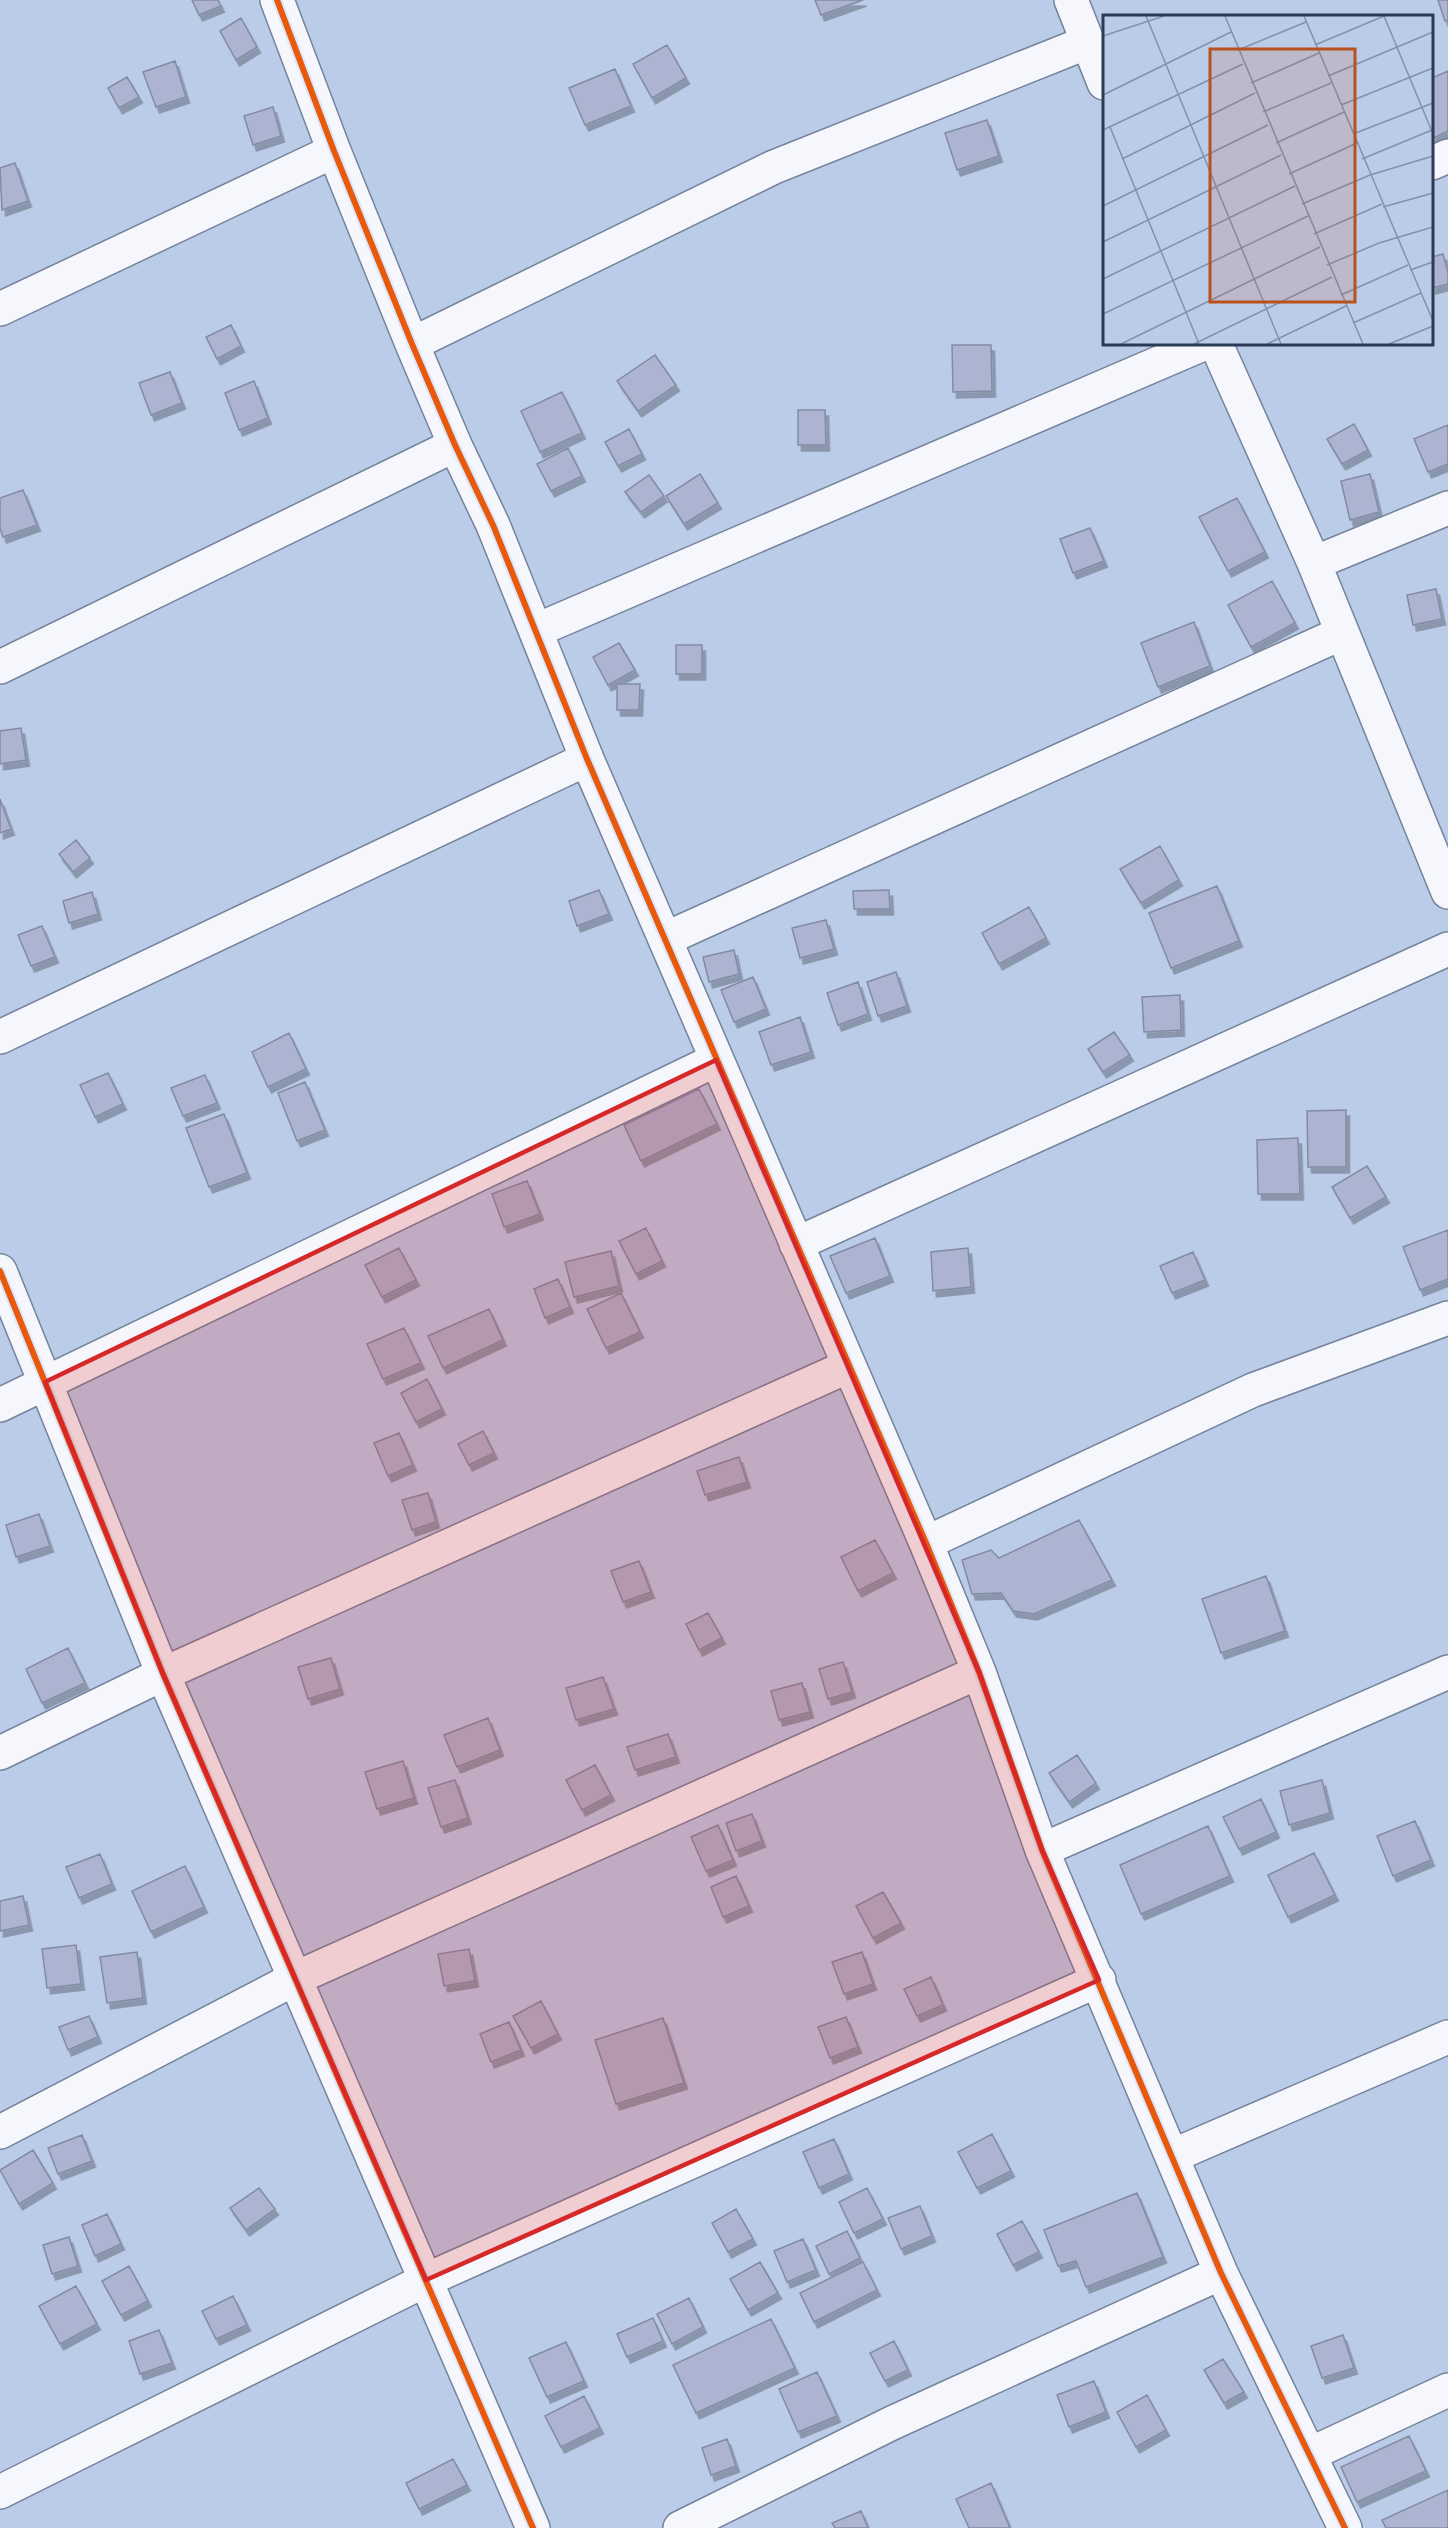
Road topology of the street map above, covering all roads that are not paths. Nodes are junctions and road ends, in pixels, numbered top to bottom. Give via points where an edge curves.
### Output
1 (1071, 0) edge
2 (287, 3) edge
3 (1088, 42) junction
4 (1103, 80) edge
5 (334, 151) junction
6 (1448, 156) edge
7 (1433, 162) edge
8 (0, 309) edge
9 (412, 344) junction
10 (1201, 345) edge
11 (1216, 345) edge
12 (455, 445) junction
13 (1448, 508) edge
14 (1314, 563) junction
15 (537, 630) junction
16 (1342, 633) junction
17 (0, 667) edge
18 (588, 759) junction
19 (1441, 851) edge
20 (1448, 892) edge
21 (664, 939) junction
22 (1448, 949) edge
23 (0, 1037) edge
24 (716, 1060) junction
25 (796, 1244) junction
26 (0, 1271) edge
27 (1448, 1318) edge
28 (849, 1366) junction
29 (45, 1382) junction
30 (0, 1405) edge
31 (926, 1544) junction
32 (979, 1672) junction
33 (1448, 1672) edge
34 (163, 1674) junction
35 (0, 1753) edge
36 (1042, 1850) junction
37 (296, 1978) junction
38 (1099, 1980) junction
39 (1448, 2037) edge
40 (0, 2132) edge
41 (1172, 2156) junction
42 (1221, 2273) junction
43 (426, 2280) junction
44 (1448, 2390) edge
45 (1310, 2454) junction
46 (0, 2492) edge
47 (533, 2528) edge
48 (680, 2528) edge
49 (1345, 2528) edge

1 - 3 street
2 - 5 street
3 - 4 street
3 - 9 street via 774,167
5 - 8 street
5 - 9 street
6 - 7 street
9 - 12 street
10 - 15 street
11 - 14 street
12 - 15 street
12 - 17 street
13 - 14 street
14 - 16 street
15 - 18 street
16 - 19 street
16 - 21 street
18 - 21 street
18 - 23 street
19 - 20 street
21 - 24 street
22 - 25 street
24 - 25 street
24 - 29 street
25 - 28 street
26 - 29 street
27 - 31 street via 1253,1390
28 - 31 street
28 - 34 street
29 - 30 street
29 - 34 street
31 - 32 street
32 - 36 street
32 - 37 street
33 - 36 street
34 - 35 street
34 - 37 street
36 - 38 street
37 - 40 street
37 - 43 street
38 - 41 street
38 - 43 street
39 - 41 street
41 - 42 street
42 - 45 street
42 - 48 street via 892,2423
43 - 46 street
43 - 47 street
44 - 45 street
45 - 49 street

